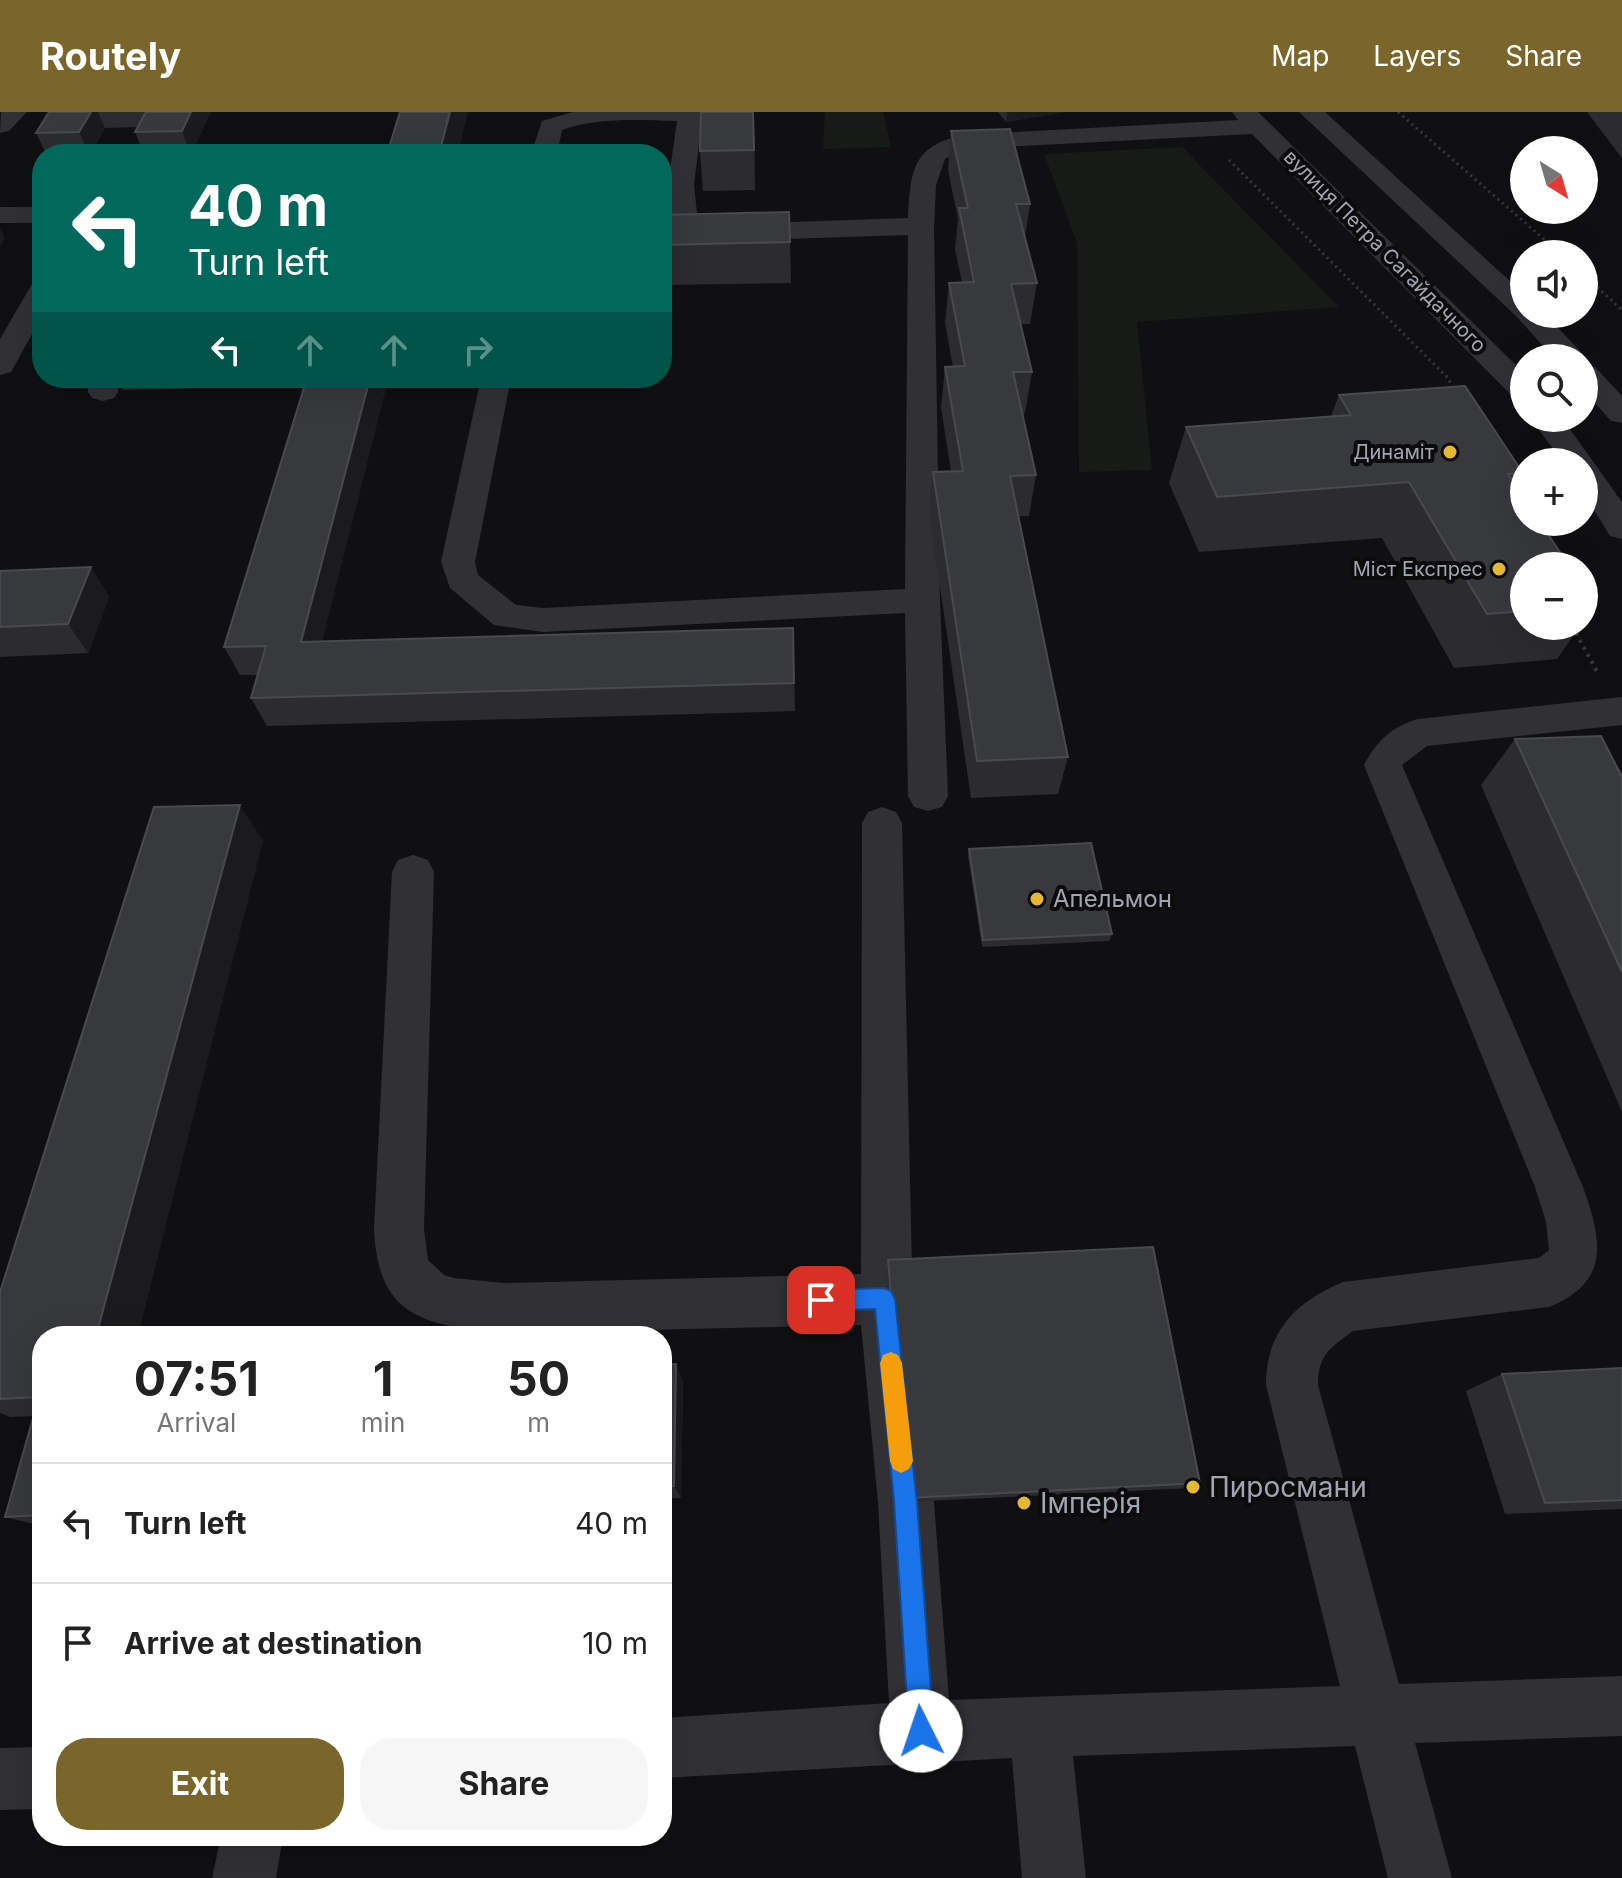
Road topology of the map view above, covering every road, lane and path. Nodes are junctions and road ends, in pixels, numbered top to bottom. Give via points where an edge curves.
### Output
1 (15, 112) edge
2 (624, 112) edge
3 (1031, 112) edge
4 (1311, 112) edge
5 (1398, 112) edge
6 (691, 114) edge
7 (1252, 119) edge
8 (0, 126) edge
9 (1197, 129) junction
10 (1054, 137) junction
11 (546, 144) edge
12 (0, 215) edge
13 (32, 215) edge
14 (921, 226) junction
15 (701, 234) junction
16 (672, 235) edge
17 (1545, 240) edge
18 (1598, 288) edge
19 (1510, 296) edge
20 (32, 308) edge
21 (1622, 310) edge
22 (1542, 328) edge
23 (1557, 344) edge
24 (0, 366) edge
25 (1510, 376) edge
26 (494, 388) edge
27 (1598, 388) edge
28 (1459, 403) edge
29 (1622, 414) edge
30 (1557, 432) edge
31 (1569, 448) edge
32 (1598, 491) edge
33 (1622, 528) edge
34 (922, 600) junction
35 (1622, 711) edge
36 (928, 796) dead end
37 (882, 823) dead end
38 (413, 872) dead end
39 (884, 1299) junction
40 (1622, 1706) edge
41 (1379, 1712) junction
42 (1040, 1729) junction
43 (921, 1731) junction
44 (672, 1747) edge
45 (32, 1778) edge
46 (0, 1779) edge
47 (250, 1846) edge
48 (244, 1878) edge
49 (1054, 1878) edge
50 (1420, 1878) edge

1 - 8 street
2 - 6 street
2 - 11 street via 557,121
3 - 10 street
4 - 19 street, вулиця Петра Сагайдачного
5 - 17 path
6 - 15 street via 683,156 683,216 686,227
7 - 9 street
7 - 25 street, вулиця Петра Сагайдачного
9 - 10 street
9 - 28 path via 1448,378
10 - 14 street via 962,142 939,149 925,164
12 - 13 street
14 - 15 street
14 - 34 street
15 - 16 street
18 - 21 path
20 - 24 street
22 - 23 street
26 - 34 street via 458,562 462,580 507,616 543,620
27 - 29 street
30 - 31 street
32 - 33 street
34 - 36 street
35 - 41 street via 1418,733 1391,751 1383,765 1559,1187 1571,1222 1574,1256 1549,1282 1343,1307 1312,1330 1292,1359 1292,1385
37 - 39 street
38 - 39 street via 400,1251 407,1275 430,1297 504,1308
39 - 43 street via 906,1502
40 - 41 street
41 - 42 street
41 - 50 street
42 - 43 street
42 - 49 street
43 - 44 street
45 - 46 street
47 - 48 street

